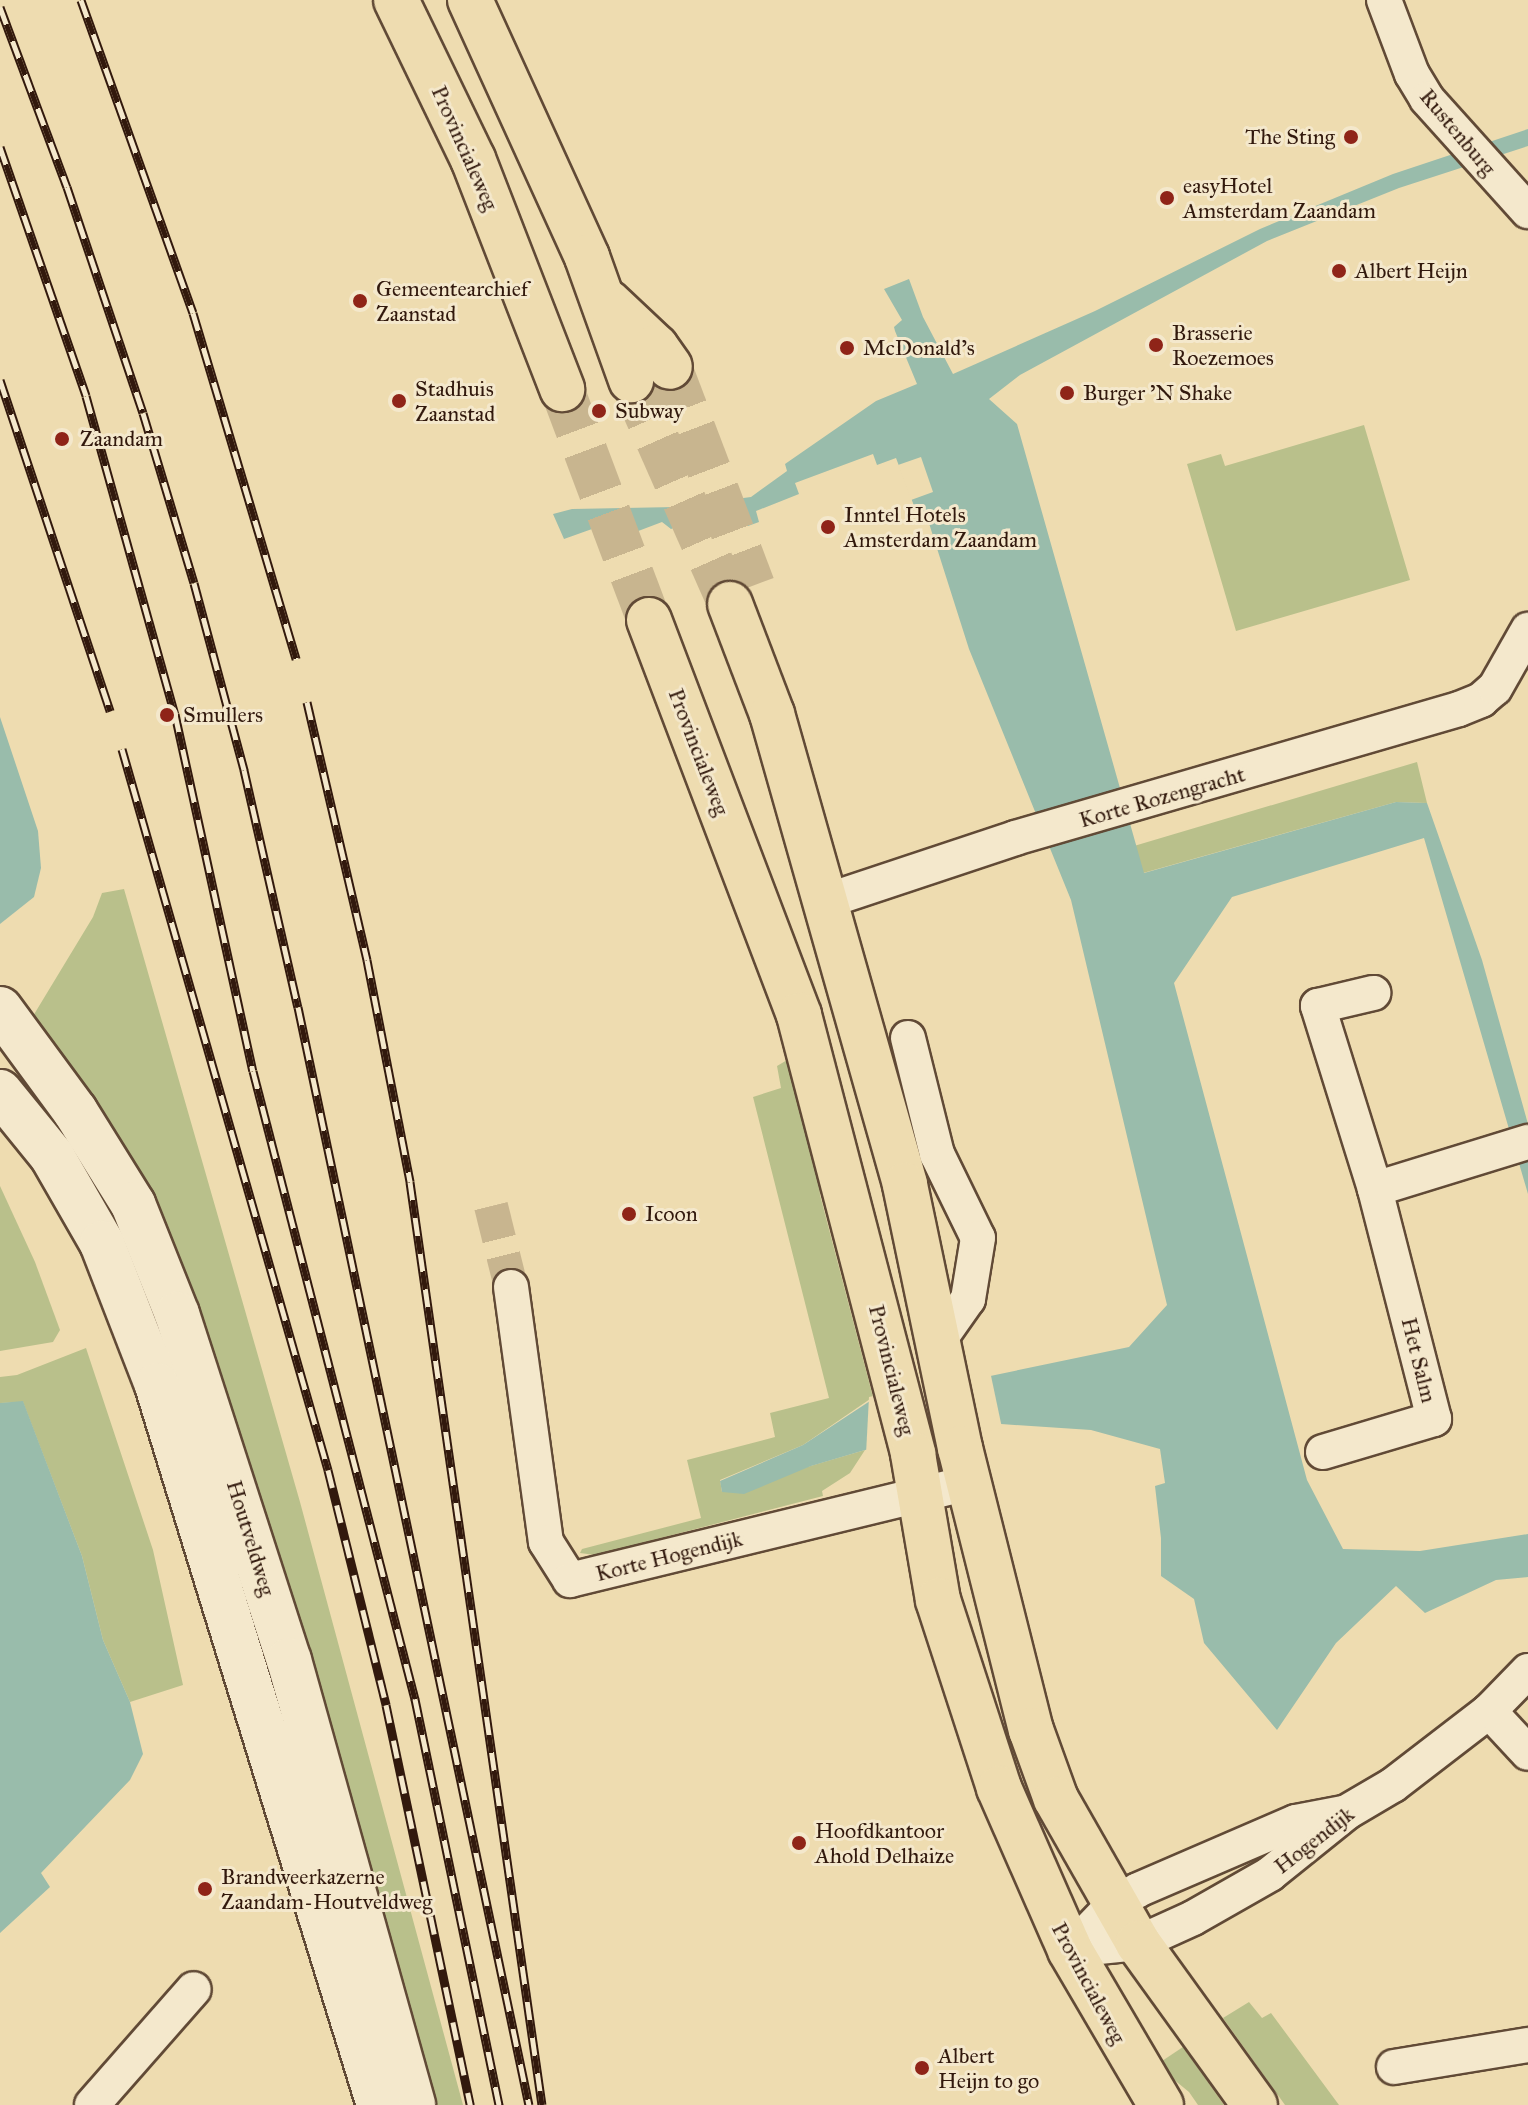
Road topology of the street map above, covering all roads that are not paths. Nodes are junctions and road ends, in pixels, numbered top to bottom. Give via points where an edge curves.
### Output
1 (396, 0) edge
2 (470, 0) edge
3 (1384, 0) edge
4 (1528, 211) edge
5 (651, 373) tunnel mouth
6 (562, 389) tunnel mouth
7 (741, 595) tunnel mouth
8 (649, 620) tunnel mouth
9 (1528, 630) edge
10 (826, 901) junction
11 (1373, 993) dead end
12 (0, 1009) edge
13 (908, 1038) dead end
14 (0, 1092) edge
15 (885, 1113) junction
16 (1528, 1142) edge
17 (937, 1154) junction
18 (1375, 1189) junction
19 (511, 1287) tunnel mouth
20 (940, 1361) junction
21 (1323, 1452) dead end
22 (964, 1465) junction
23 (917, 1474) junction
24 (1528, 1671) edge
25 (1489, 1711) junction
26 (1528, 1753) edge
27 (1347, 1812) junction
28 (1115, 1903) junction
29 (1138, 1943) junction
30 (1070, 1950) junction
31 (194, 1989) dead end
32 (1528, 2045) edge
33 (1394, 2067) dead end
34 (92, 2105) edge
35 (379, 2105) edge
36 (413, 2105) edge
37 (1161, 2105) edge
38 (1255, 2105) edge

1 - 6 main road, Provincialeweg via 473,159
2 - 5 main road via 601,295 656,347
3 - 4 street, Rustenburg via 1427,99
7 - 10 main road via 760,681
8 - 23 main road, Provincialeweg via 799,1015
9 - 10 street, Korte Rozengracht via 1495,688 1459,709 1015,838
10 - 15 main road
11 - 18 street, Het Salm via 1318,1006
12 - 36 street, Houtveldweg via 75,1111 133,1204 177,1314 289,1660
13 - 17 street
14 - 35 street, Houtveldweg via 52,1156 102,1243 157,1385
15 - 17 street
15 - 20 main road
16 - 18 street
17 - 20 street via 978,1238 968,1299
18 - 21 street, Het Salm via 1434,1419
19 - 23 street, Korte Hogendijk via 546,1542 570,1580
20 - 22 main road
22 - 23 street, Korte Hogendijk
22 - 28 main road via 1031,1730 1056,1799
23 - 30 main road, Provincialeweg via 938,1600 974,1714 1027,1859
24 - 25 street, Hogendijk
25 - 26 street
25 - 27 street, Hogendijk via 1393,1785
27 - 28 street via 1296,1822
27 - 29 street, Hogendijk via 1270,1874
28 - 29 main road
28 - 30 street
29 - 30 street, Hogendijk
29 - 38 main road
30 - 37 main road, Provincialeweg
31 - 34 street
32 - 33 street

